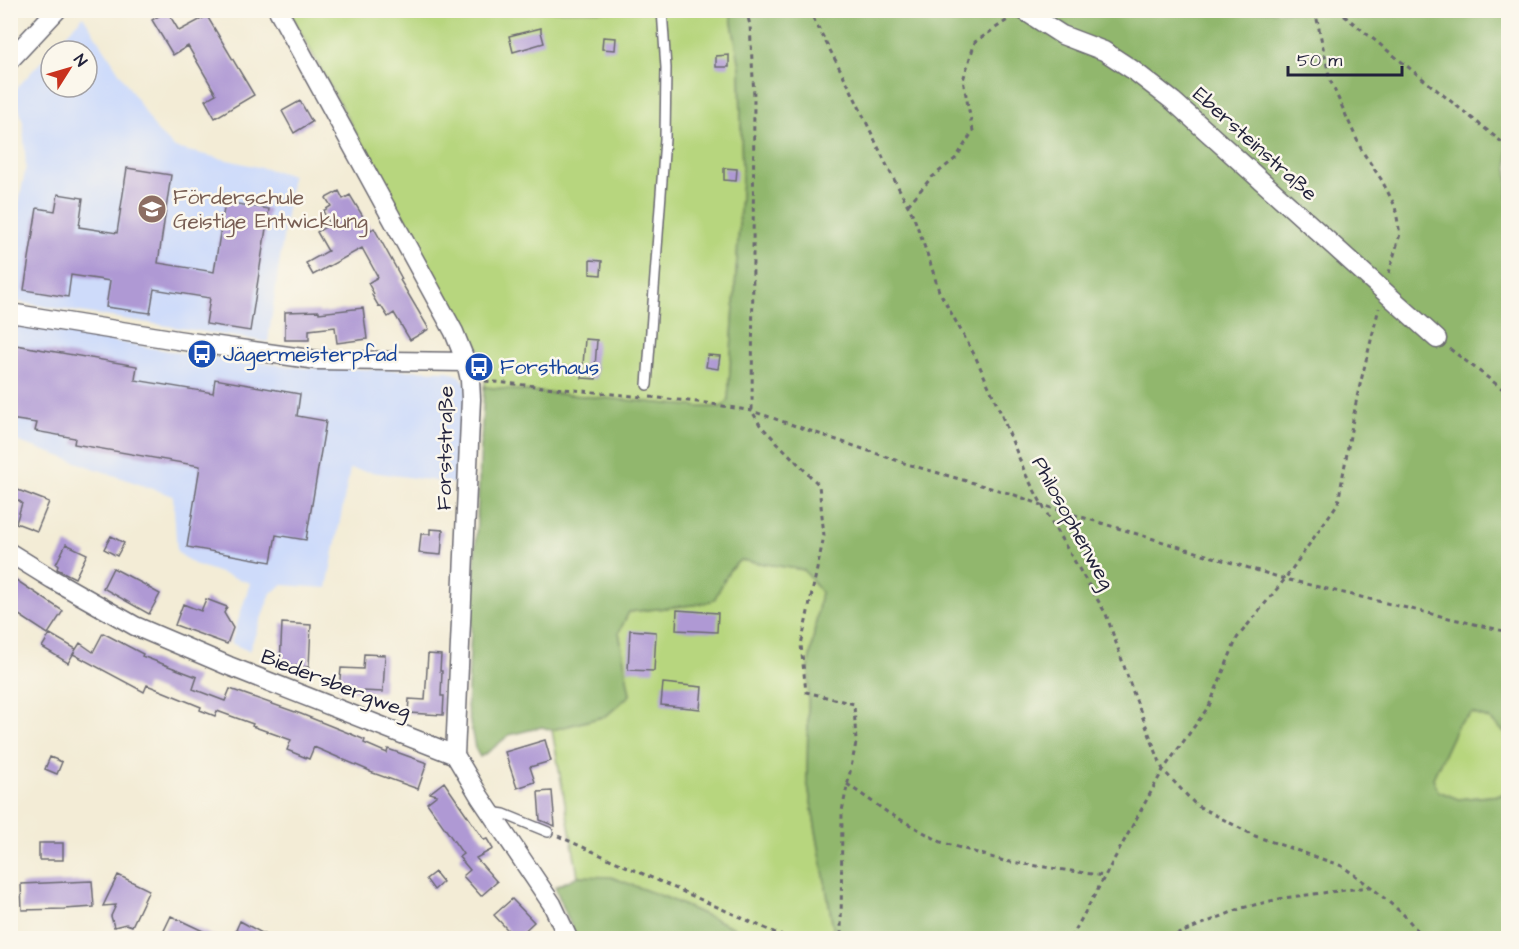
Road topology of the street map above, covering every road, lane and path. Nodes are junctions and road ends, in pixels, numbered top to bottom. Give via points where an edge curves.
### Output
1 (57, 10) edge
2 (278, 10) edge
3 (662, 10) edge
4 (746, 10) edge
5 (809, 10) edge
6 (1316, 10) edge
7 (1337, 10) edge
8 (1023, 11) edge
9 (10, 60) edge
10 (1509, 147) edge
11 (908, 205) junction
12 (1383, 291) junction
13 (10, 313) edge
14 (1437, 339) joint
15 (468, 371) junction
16 (647, 386) dead end
17 (1509, 393) edge
18 (752, 411) junction
19 (1042, 505) junction
20 (10, 553) edge
21 (1285, 579) junction
22 (1509, 632) edge
23 (455, 755) junction
24 (1163, 770) junction
25 (847, 784) junction
26 (490, 812) junction
27 (548, 832) joint
28 (1105, 876) junction
29 (1371, 887) junction
30 (568, 939) edge
31 (787, 939) edge
32 (841, 939) edge
33 (1071, 939) edge
34 (1168, 939) edge
35 (1424, 939) edge

1 - 9 street
2 - 15 street, Forststraße via 454,332
3 - 16 lane via 665,139
4 - 18 path via 754,96
5 - 11 path, Philosophenweg
6 - 12 path via 1330,80 1362,151 1395,206 1400,234
7 - 10 path
8 - 11 path via 975,42 963,80 972,131 956,158 931,178
8 - 12 street, Ebersteinstraße via 1062,35 1104,51 1173,101
11 - 19 path, Philosophenweg via 939,291 975,356
12 - 14 street, Ebersteinstraße
12 - 21 path via 1357,397 1338,503
13 - 15 street via 317,360
14 - 17 path
15 - 18 path
15 - 23 street, Forststraße via 471,399
18 - 19 path
18 - 25 path via 760,425 819,485 824,536 801,645 803,668 806,692 854,704 856,743
19 - 21 path
19 - 24 path, Philosophenweg via 1106,614
20 - 23 street, Biedersbergweg via 135,626
21 - 22 path
21 - 24 path via 1237,638 1209,706
23 - 26 street
24 - 28 path
24 - 29 path, Philosophenweg via 1196,805 1255,836 1342,866
25 - 28 path via 941,842 1004,861
25 - 32 path via 842,811
26 - 27 lane
26 - 30 street via 552,904
27 - 31 path
28 - 33 path
29 - 34 path via 1283,898 1242,908
29 - 35 path, Philosophenweg via 1403,914

